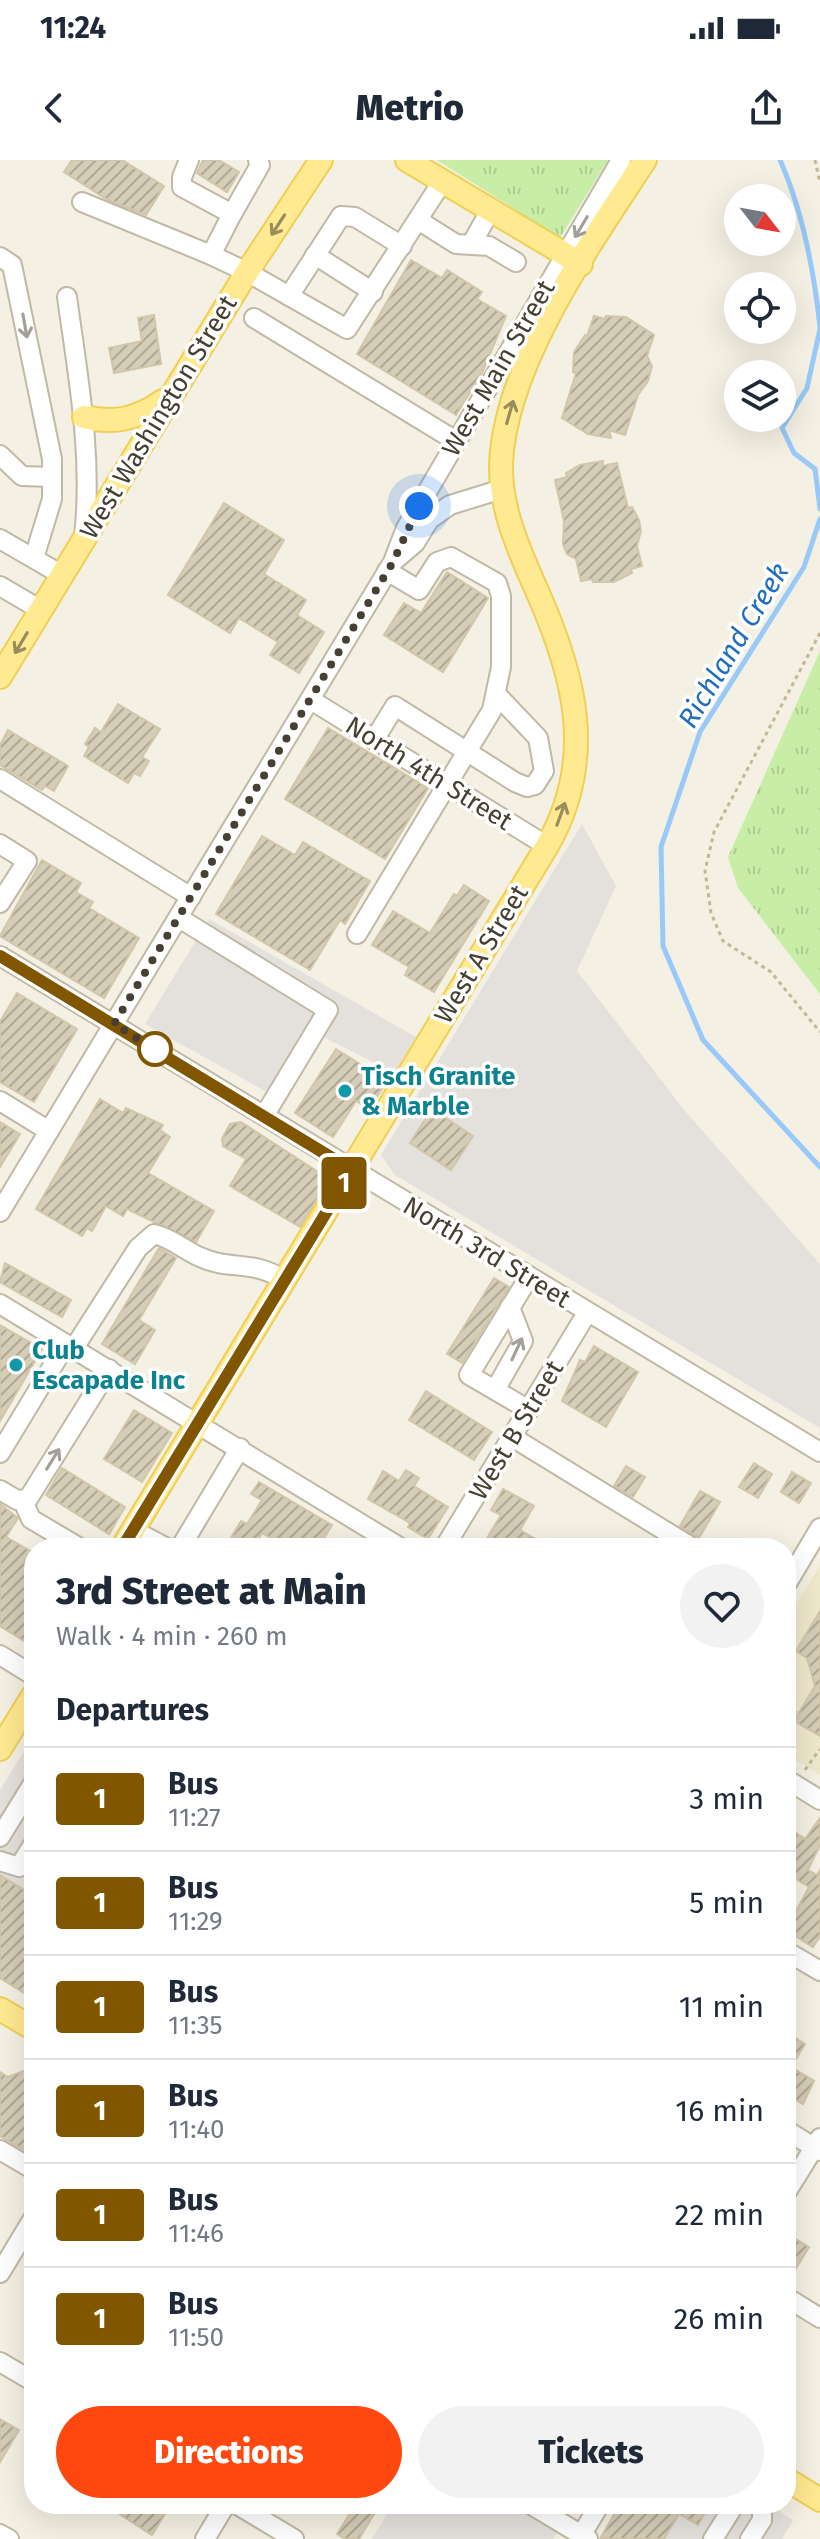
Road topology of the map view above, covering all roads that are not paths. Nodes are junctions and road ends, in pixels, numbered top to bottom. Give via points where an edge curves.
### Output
1 (189, 160) edge
2 (258, 160) edge
3 (321, 160) edge
4 (407, 160) edge
5 (621, 160) edge
6 (645, 160) edge
7 (442, 182) junction
8 (82, 202) dead end
9 (490, 211) junction
10 (232, 214) junction
11 (418, 220) junction
12 (472, 243) junction
13 (402, 246) junction
14 (211, 255) junction
15 (315, 255) junction
16 (0, 257) edge
17 (573, 259) junction
18 (516, 262) dead end
19 (247, 272) junction
20 (373, 292) junction
21 (289, 296) junction
22 (67, 297) dead end
23 (254, 318) dead end
24 (171, 395) junction
25 (84, 417) junction
26 (456, 441) junction
27 (0, 455) edge
28 (52, 477) junction
29 (502, 489) junction
30 (0, 539) edge
31 (84, 539) junction
32 (34, 558) junction
33 (525, 564) junction
34 (390, 566) junction
35 (62, 575) junction
36 (497, 583) junction
37 (0, 586) edge
38 (41, 610) junction
39 (0, 677) edge
40 (497, 695) junction
41 (311, 700) junction
42 (374, 740) junction
43 (467, 752) junction
44 (544, 760) junction
45 (573, 768) junction
46 (0, 779) edge
47 (445, 784) junction
48 (0, 844) edge
49 (547, 846) junction
50 (191, 897) junction
51 (0, 903) edge
52 (179, 918) junction
53 (357, 934) dead end
54 (0, 956) edge
55 (114, 1024) junction
56 (0, 1101) edge
57 (264, 1116) junction
58 (49, 1131) junction
59 (352, 1170) junction
60 (0, 1212) edge
61 (529, 1277) junction
62 (284, 1280) junction
63 (0, 1304) edge
64 (510, 1307) junction
65 (587, 1313) junction
66 (70, 1346) junction
67 (109, 1369) junction
68 (495, 1390) junction
69 (529, 1410) junction
70 (198, 1422) junction
71 (512, 1437) junction
72 (240, 1448) junction
73 (820, 1452) edge
74 (0, 1453) edge
75 (0, 1490) edge
76 (23, 1501) junction
77 (820, 1528) edge
78 (63, 1538) edge
79 (129, 1538) edge
80 (186, 1538) edge
81 (385, 1538) edge
82 (450, 1538) edge
83 (677, 1538) edge
84 (796, 1568) edge
85 (0, 1655) edge
86 (24, 1670) edge
87 (24, 1710) edge
88 (0, 1749) edge
89 (796, 1785) edge
90 (24, 1798) edge
91 (820, 1800) edge
92 (0, 1837) edge
93 (24, 1859) edge
94 (0, 1861) edge
95 (796, 1957) edge
96 (820, 1971) edge
97 (0, 2009) edge
98 (24, 2023) edge
99 (796, 2135) edge
100 (818, 2146) edge
101 (0, 2150) edge
102 (24, 2164) edge
103 (796, 2178) edge
104 (24, 2233) edge
105 (0, 2273) edge
106 (796, 2303) edge
107 (820, 2318) edge
108 (0, 2362) edge
109 (24, 2376) edge
110 (796, 2485) edge
111 (820, 2500) edge
112 (220, 2514) edge
113 (253, 2514) edge
114 (546, 2514) edge
115 (595, 2514) edge
116 (729, 2514) edge
117 (762, 2514) edge
118 (0, 2534) edge
119 (583, 2538) edge
120 (9, 2539) edge
121 (205, 2539) edge
122 (294, 2539) edge
123 (713, 2539) edge
124 (750, 2539) edge

1 - 10 street via 182,187
2 - 10 street
3 -> 19 main road, West Washington Street
4 - 7 main road
5 -> 17 street, West Main Street
6 - 17 main road, West Main Street
7 - 9 main road
7 - 11 street
8 - 14 street
9 - 12 street
9 - 17 main road
10 - 14 street
11 - 12 street via 456,244
11 - 13 street
12 - 18 street
13 - 15 street via 345,214
13 - 20 street
14 - 19 street
15 - 20 street
15 - 21 street
16 -> 28 street via 12,265 20,298
17 - 26 street, West Main Street
29 -> 17 main road, West Main Street via 505,428 516,390
19 - 21 street
19 - 24 main road, West Washington Street
20 - 21 street via 347,329
22 - 25 street
23 - 26 street
24 - 25 main road via 127,420
24 - 31 main road, West Washington Street
25 - 31 street via 89,490
26 - 34 street, West Main Street
27 - 28 street via 22,476
28 - 32 street via 47,521
29 - 33 main road, West A Street
29 - 34 street, West Main Street via 450,505 429,520 415,543
30 - 32 street
31 - 35 main road, West Washington Street
32 - 35 street
33 - 36 street
33 - 45 main road, West A Street via 568,668
34 - 36 street via 419,590 437,562 451,557
34 - 41 street
35 - 38 main road, West Washington Street
36 - 40 street via 502,616
37 - 38 street
38 -> 39 main road, West Washington Street
40 - 43 street
40 - 44 street via 538,738
41 - 42 street, North 4th Street
41 - 50 street
42 - 43 street via 395,706
42 - 47 street, North 4th Street
43 - 44 street via 527,787 542,778
43 - 47 street
44 - 45 street
49 -> 45 main road, West A Street via 564,811
46 - 50 street
47 - 49 street, North 4th Street
47 - 53 street
48 - 51 street via 27,861
49 - 59 main road, West A Street
50 - 52 street
52 - 55 street
52 - 57 street via 328,1010
54 - 55 street, North 3rd Street
55 - 57 street, North 3rd Street
55 - 58 street
56 - 58 street
57 - 59 street, North 3rd Street
58 - 60 street
59 - 61 street, North 3rd Street
59 - 62 main road, West A Street
61 - 64 street
61 - 65 street, North 3rd Street
62 - 66 street via 251,1265 200,1257 154,1234 138,1248
62 - 70 main road, West A Street
63 - 66 street
68 -> 64 street via 523,1341
64 - 68 street via 469,1375
65 - 69 street, West B Street
65 - 73 street, North 3rd Street
66 - 67 street
66 - 74 street
67 - 70 street
76 -> 67 street
68 - 69 street
69 - 71 street, West B Street
70 - 72 street
70 - 79 main road, West A Street
71 - 82 street, West B Street
71 - 83 street
72 - 80 street
72 - 81 street
75 - 76 street
76 - 78 street via 31,1519
77 - 84 street
85 - 86 street
87 - 88 main road
89 - 91 street
90 - 92 street
93 - 94 street via 19,1867
95 - 96 street
97 - 98 main road
99 - 100 street
100 - 103 street
101 - 102 street
104 - 105 street
106 - 107 street
108 - 109 street
110 - 111 main road
112 - 121 street
113 - 122 street
114 - 119 street
115 - 119 street
116 - 123 street
117 - 124 street
118 - 120 street

